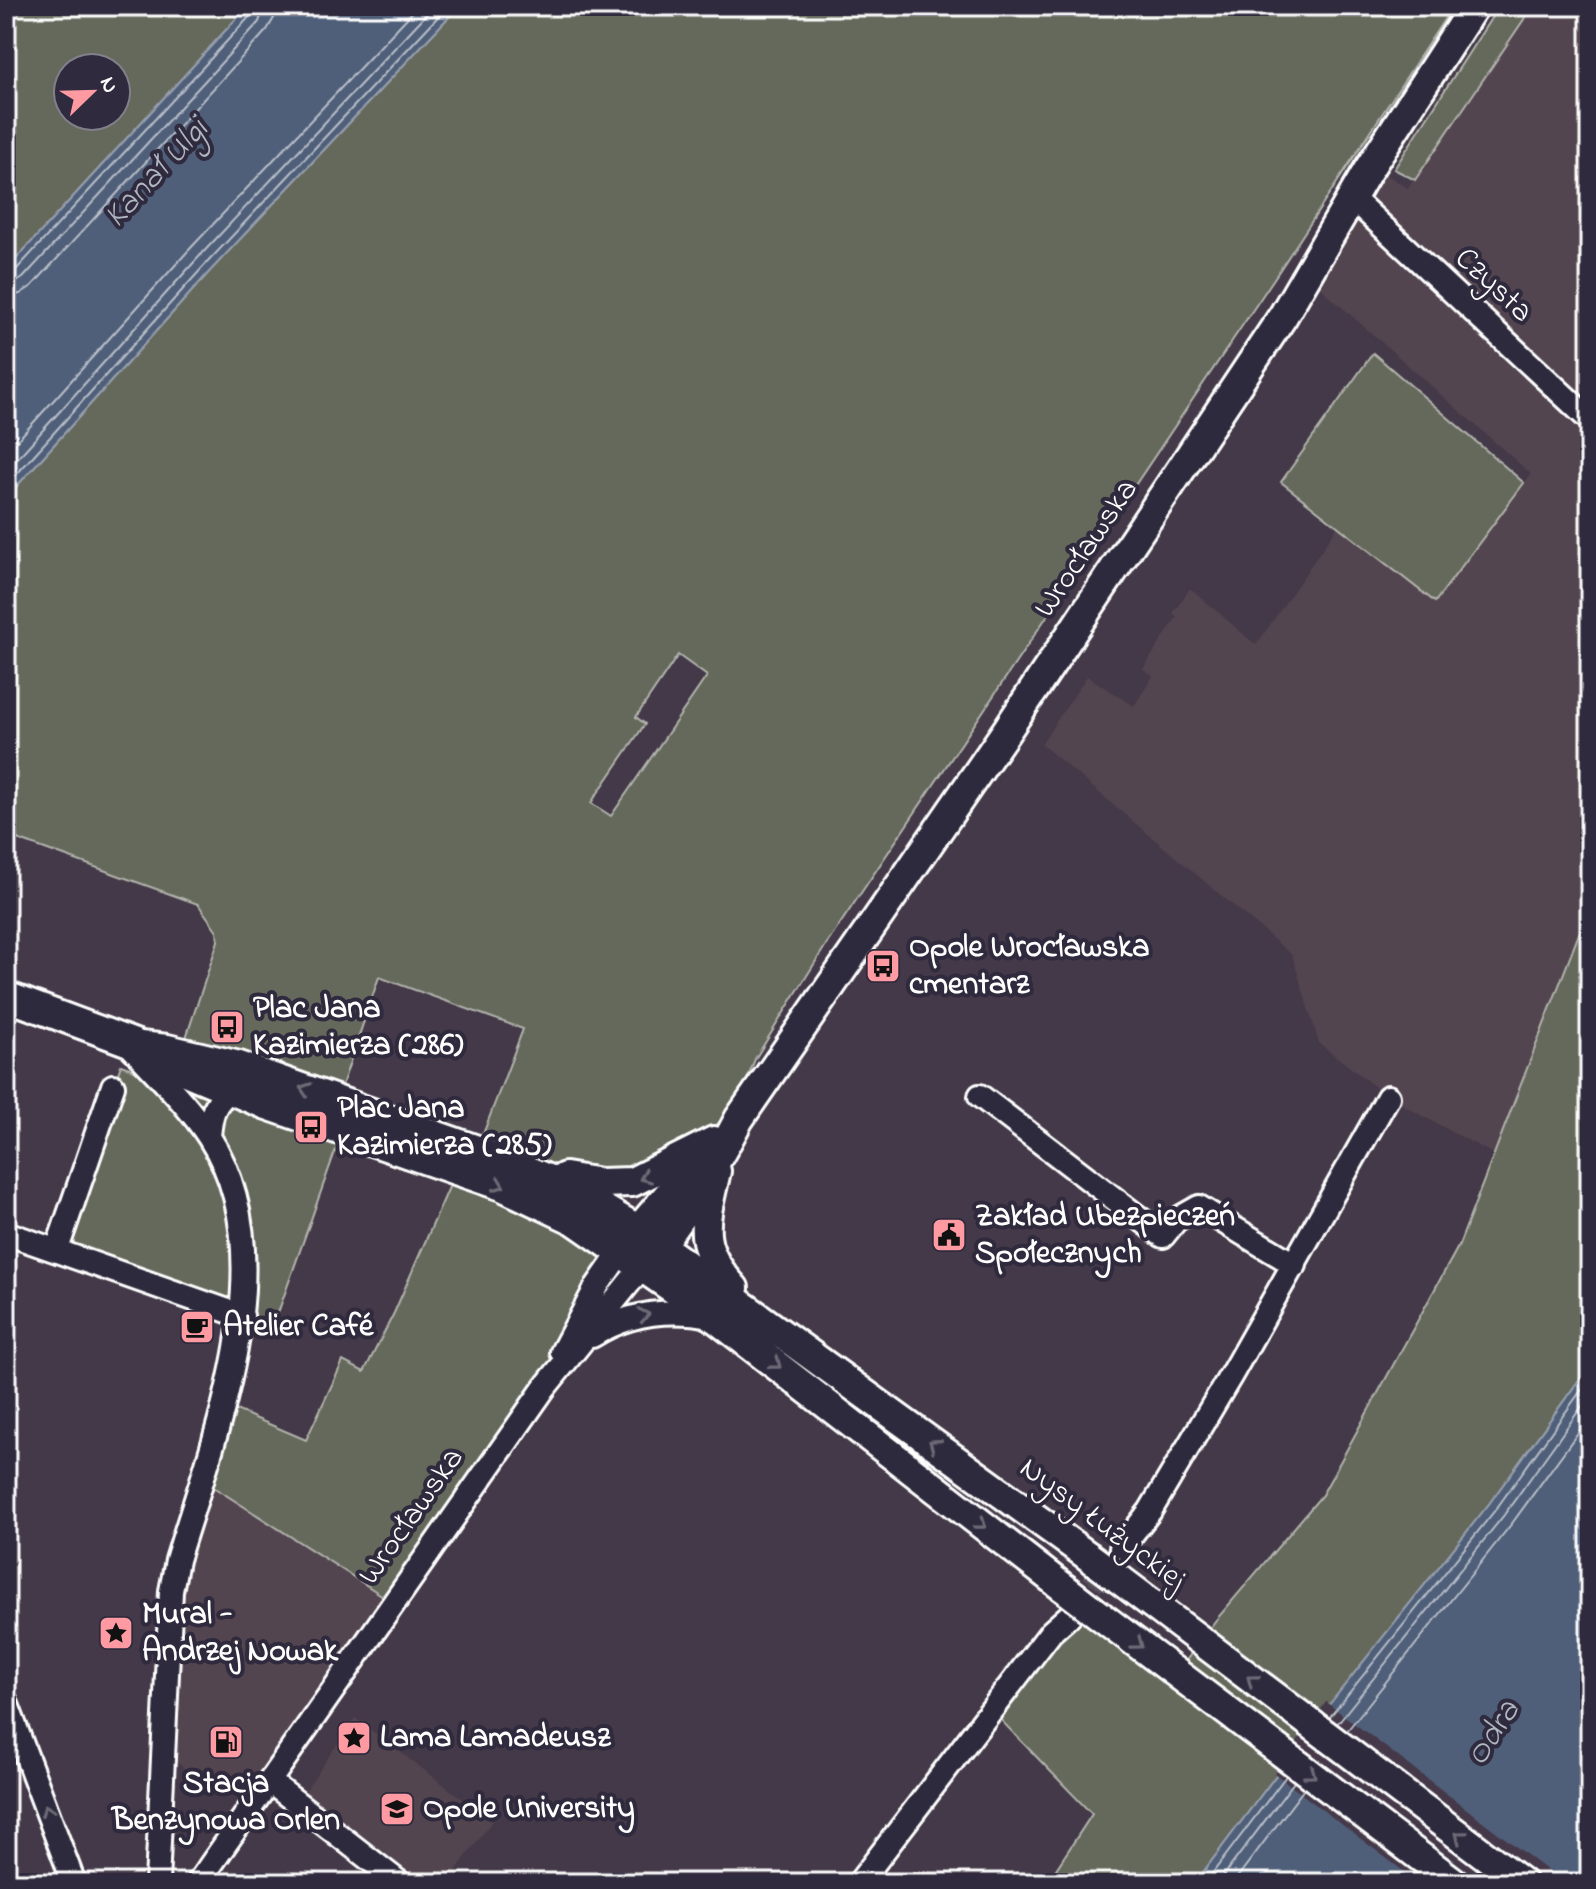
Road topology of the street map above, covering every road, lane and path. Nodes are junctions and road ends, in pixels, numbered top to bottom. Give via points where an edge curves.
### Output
1 (1474, 6) edge
2 (1352, 198) junction
3 (1590, 420) edge
4 (6, 996) edge
5 (133, 1043) junction
6 (113, 1086) dead end
7 (232, 1090) junction
8 (980, 1096) dead end
9 (1388, 1097) dead end
10 (209, 1136) junction
11 (717, 1148) junction
12 (536, 1173) junction
13 (6, 1233) edge
14 (649, 1238) junction
15 (57, 1249) junction
16 (630, 1260) junction
17 (1295, 1265) junction
18 (242, 1316) junction
19 (714, 1317) junction
20 (764, 1321) junction
21 (581, 1344) junction
22 (545, 1387) junction
23 (1121, 1548) tunnel mouth
24 (1076, 1605) junction
25 (6, 1702) edge
26 (269, 1781) junction
27 (74, 1883) edge
28 (157, 1883) edge
29 (198, 1883) edge
30 (400, 1883) edge
31 (859, 1883) edge
32 (1455, 1883) edge
33 (1522, 1883) edge

1 - 2 main road, Wrocławska
2 - 3 street, Czysta
2 - 11 main road, Wrocławska via 1283,316 1031,694
4 - 5 main road
5 - 7 main road
5 - 10 street
12 -> 5 main road via 239,1066
6 - 15 street
7 - 10 street via 218,1099
7 -> 16 main road via 538,1201
8 - 17 street via 1163,1236 1176,1220 1199,1207
9 - 17 street
10 - 18 street via 228,1176 238,1216
11 -> 12 main road via 678,1158 632,1182
11 - 14 main road, Wrocławska
11 - 20 main road via 705,1227 708,1249 720,1273
12 - 14 main road, Nysy Łużyckiej via 597,1203
13 - 15 street
14 - 16 main road, Wrocławska
14 - 20 main road, Nysy Łużyckiej
15 - 18 street
16 - 19 main road
16 - 21 street, Wrocławska
16 - 22 street, Wrocławska via 597,1286
17 - 23 street via 1150,1511
18 - 28 street via 171,1591
21 -> 19 street via 636,1316 671,1311
19 -> 24 main road
33 -> 20 main road, Nysy Łużyckiej, bridge via 1088,1556
21 - 22 street, Wrocławska
22 - 26 street, Wrocławska
24 - 31 street
24 -> 32 main road via 1182,1677
27 -> 25 street
26 - 29 street, Wrocławska
26 - 30 street

